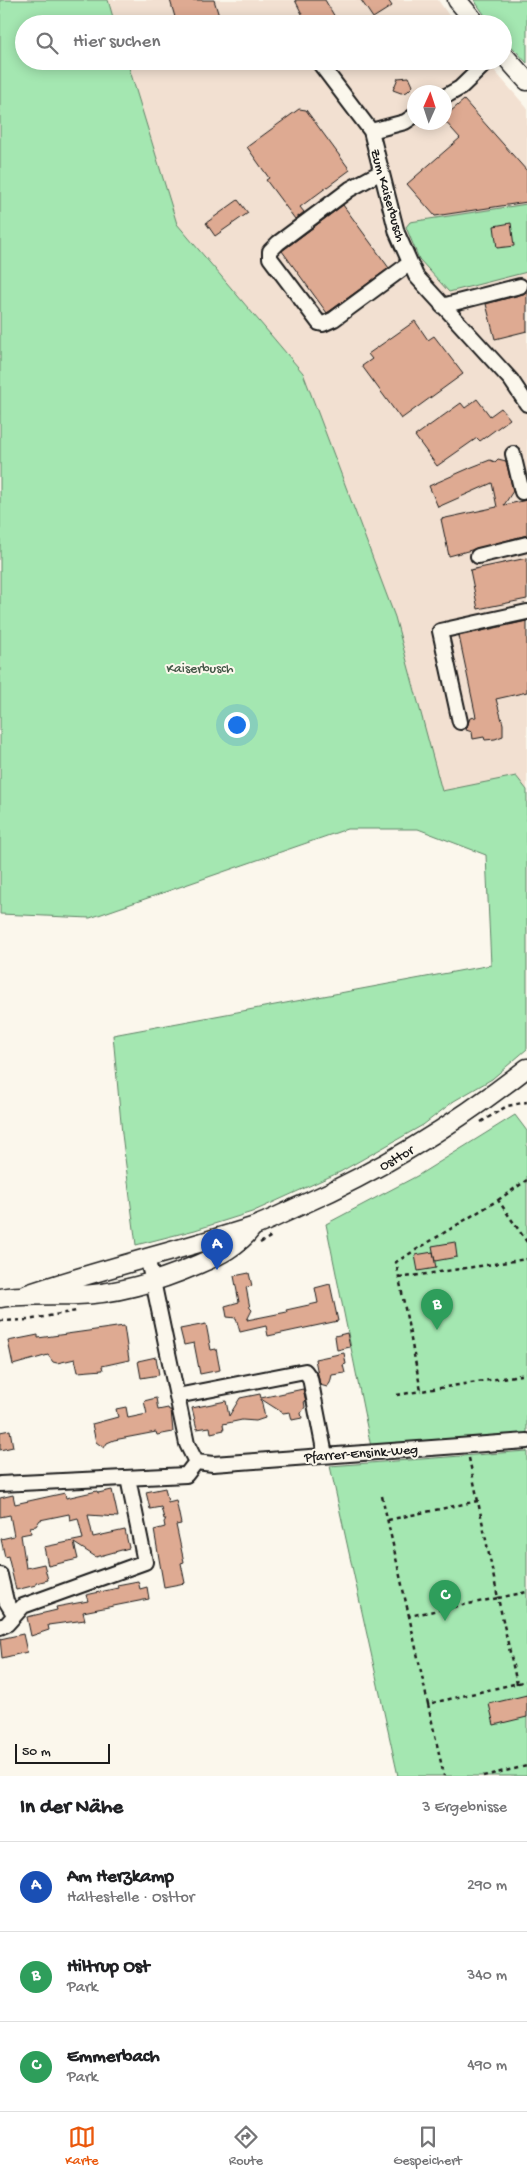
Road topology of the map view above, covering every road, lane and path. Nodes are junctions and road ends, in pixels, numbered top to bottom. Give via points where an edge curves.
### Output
1 (457, 0) edge
2 (470, 15) edge
3 (512, 64) edge
4 (327, 70) edge
5 (479, 70) edge
6 (527, 81) edge
7 (452, 93) edge
8 (407, 121) edge
9 (371, 131) junction
10 (381, 172) junction
11 (410, 263) junction
12 (520, 286) dead end
13 (442, 306) junction
14 (527, 404) edge
15 (513, 454) dead end
16 (527, 490) edge
17 (527, 544) edge
18 (478, 556) dead end
19 (527, 612) edge
20 (460, 722) dead end
21 (527, 1068) edge
22 (527, 1180) edge
23 (498, 1200) junction
24 (254, 1226) junction
25 (527, 1242) edge
26 (147, 1258) junction
27 (527, 1259) edge
28 (399, 1278) junction
29 (154, 1281) junction
30 (27, 1294) junction
31 (0, 1298) edge
32 (527, 1374) edge
33 (421, 1391) junction
34 (397, 1395) dead end
35 (177, 1396) junction
36 (527, 1441) edge
37 (466, 1445) junction
38 (325, 1455) junction
39 (196, 1462) junction
40 (128, 1478) junction
41 (0, 1484) edge
42 (382, 1496) dead end
43 (478, 1501) junction
44 (388, 1520) junction
45 (0, 1575) edge
46 (527, 1592) edge
47 (498, 1598) junction
48 (14, 1614) junction
49 (409, 1616) junction
50 (0, 1626) edge
51 (527, 1681) edge
52 (517, 1684) junction
53 (428, 1704) junction
54 (527, 1766) edge
55 (444, 1776) edge
56 (483, 1776) edge

1 - 2 main road
3 - 6 main road
4 - 9 street, Zum Kaiserbusch
5 - 7 street
8 - 9 street, Zum Kaiserbusch
9 - 10 street, Zum Kaiserbusch
10 - 11 street, Zum Kaiserbusch via 397,233
10 - 11 street via 350,189 278,243 270,252 270,258 323,324
11 - 13 street, Zum Kaiserbusch via 416,276
12 - 13 street
13 - 14 street, Zum Kaiserbusch via 511,380
15 - 16 street via 522,492
17 - 18 street
19 - 20 street via 440,631
21 - 24 main road, Osttor via 478,1107 410,1149 342,1187
22 - 23 path
23 - 25 path
23 - 28 path via 396,1262
24 - 26 main road, Osttor
24 - 29 main road, Osttor via 241,1242 213,1258
26 - 29 street
26 - 30 main road, Osttor
27 - 28 path
28 - 33 path
29 - 30 main road, Osttor via 92,1294
29 - 35 street
30 - 31 main road, Osttor
32 - 33 path
33 - 34 path
35 - 38 street via 306,1371
35 - 39 street via 187,1444
36 - 37 street, Pfarrer-Ensink-Weg
37 - 38 street, Pfarrer-Ensink-Weg
37 - 43 path
38 - 39 street, Pfarrer-Ensink-Weg via 213,1464
39 - 40 street via 186,1475
40 - 41 street
40 - 48 street via 145,1562 23,1606
42 - 44 path
43 - 44 path
43 - 47 path
44 - 49 path
45 - 48 street via 6,1601
46 - 47 path
47 - 49 path
47 - 52 path
48 - 50 street via 7,1624
49 - 53 path
51 - 52 path
52 - 53 path
53 - 55 path
54 - 56 path

